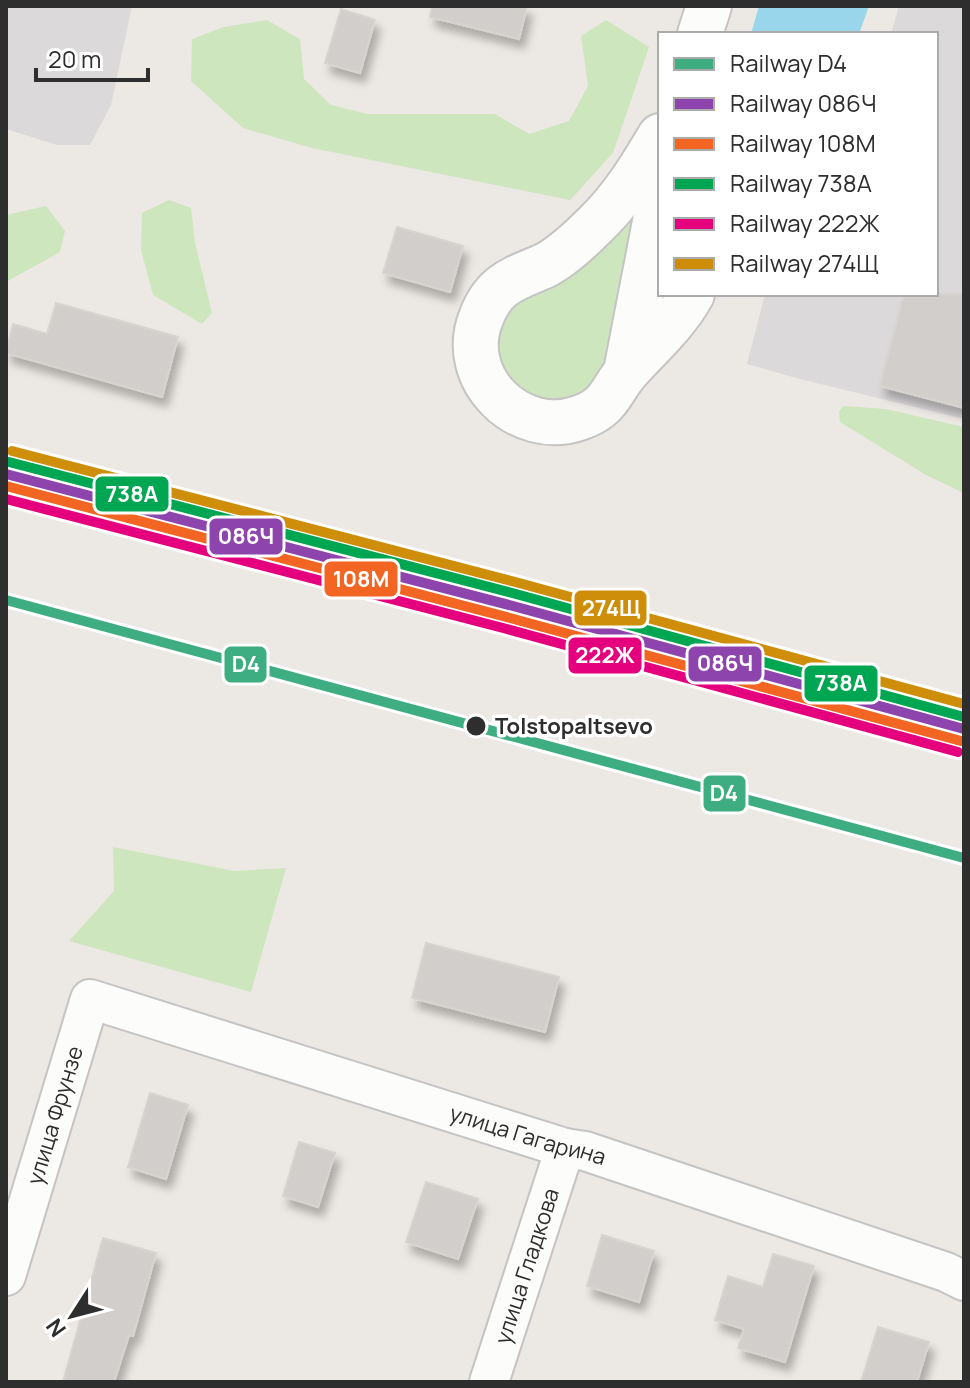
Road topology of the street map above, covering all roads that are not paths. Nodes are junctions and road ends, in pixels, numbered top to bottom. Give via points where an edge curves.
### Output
1 (709, 6) edge
2 (701, 32) edge
3 (658, 139) edge
4 (658, 206) edge
5 (691, 296) edge
6 (626, 372) junction
7 (90, 999) joint
8 (565, 1148) junction
9 (6, 1276) edge
10 (964, 1281) edge
11 (489, 1382) edge

1 - 2 street
3 - 6 street via 622,196 595,225 544,266 516,277 495,294 476,336 481,375 492,392 505,406 541,422 571,420 598,408
4 - 6 street
5 - 6 street
7 - 8 street, улица Гагарина
7 - 9 street, улица Фрунзе
8 - 10 street, улица Гагарина
8 - 11 street, улица Гладкова

